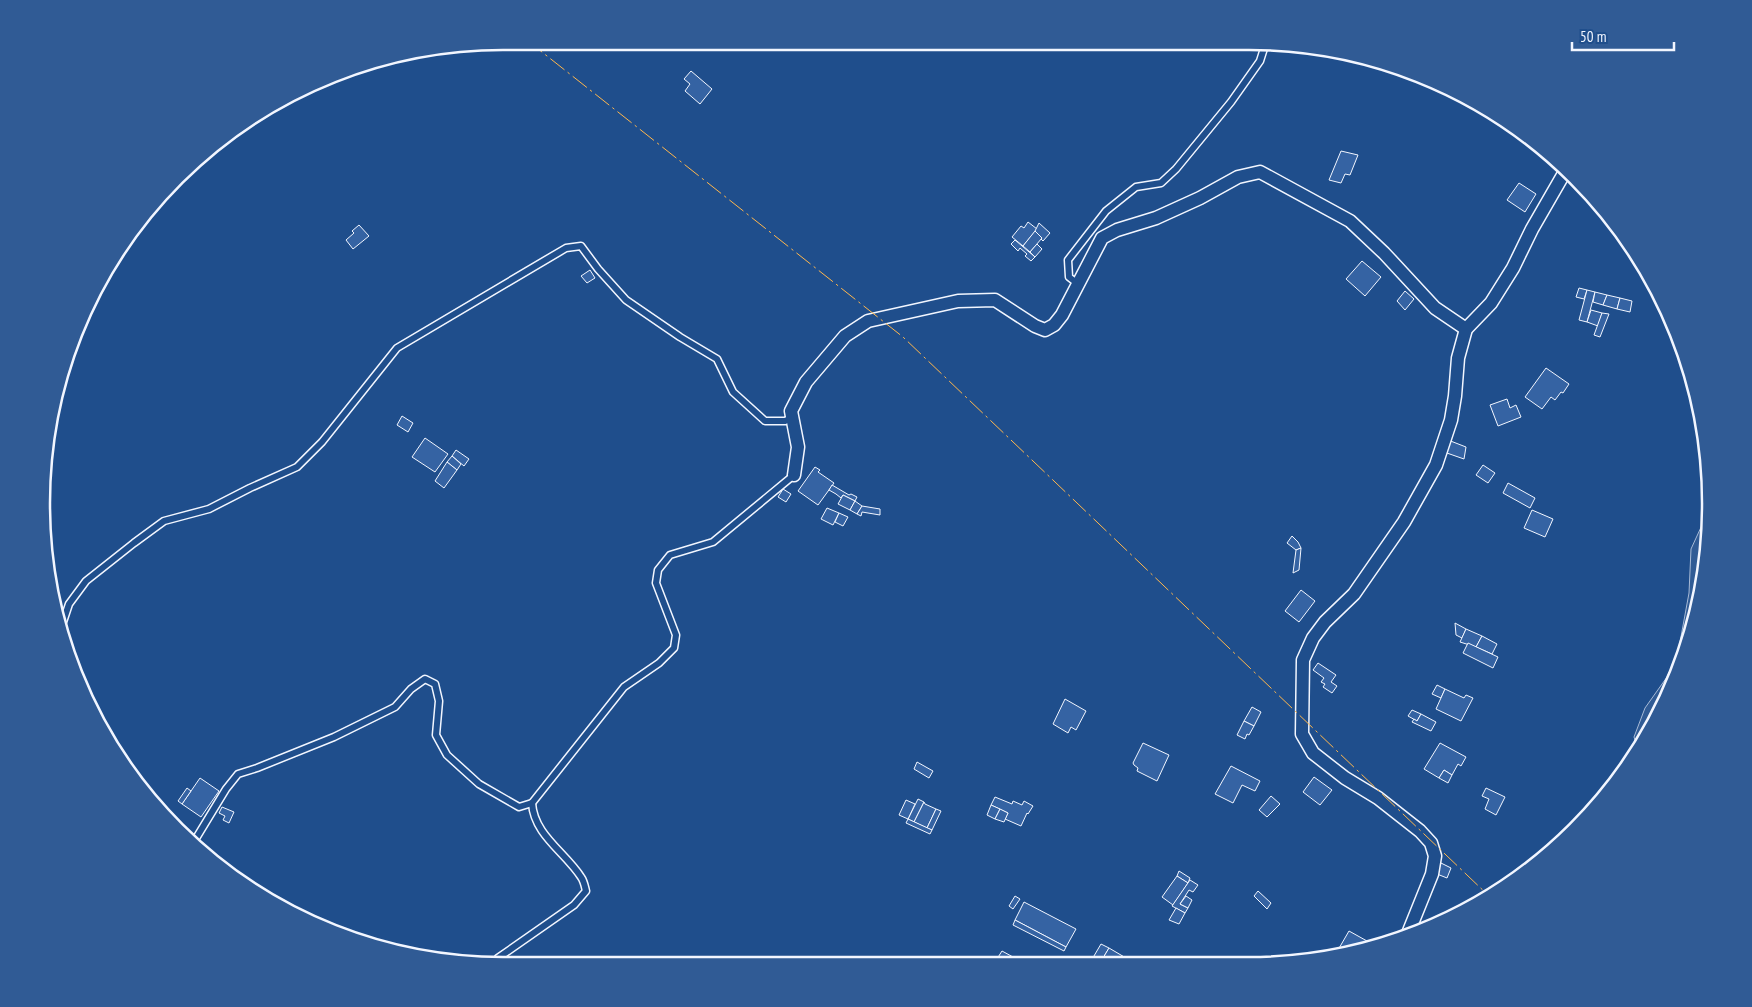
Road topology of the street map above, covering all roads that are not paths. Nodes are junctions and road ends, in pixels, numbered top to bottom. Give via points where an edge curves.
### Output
1 (1263, 51) edge
2 (1562, 177) edge
3 (1078, 284) junction
4 (1466, 329) junction
5 (792, 418) junction
6 (794, 474) joint
7 (64, 618) edge
8 (532, 803) junction
9 (197, 837) edge
10 (1411, 926) edge
11 (500, 957) edge

1 - 3 lane via 1260,61 1231,102 1176,169 1161,183 1136,187 1106,211 1068,260 1069,277
2 - 4 street via 1509,275 1491,303
3 - 4 street via 1102,238 1174,210 1238,177 1260,172 1350,221 1435,308
3 - 5 street via 1062,315 1045,330 995,300 958,301 868,321 845,336 806,382 791,411
4 - 10 street via 1458,358 1451,420 1436,465 1404,522 1354,594 1313,638 1303,660 1302,734 1313,753 1378,798 1431,843 1435,856 1432,874
5 - 6 street via 798,447
5 - 7 lane via 765,421 733,392 716,359 626,300 581,246 566,248 397,348 322,442 297,466 209,509 164,521 86,581 69,604
6 - 8 lane via 713,542 670,555 658,570 656,583 676,635 674,648 659,663 624,686
8 - 9 lane via 519,807 479,784 447,755 436,735 439,701 435,684 425,679 395,707 334,737 238,774
8 - 11 lane via 533,815 547,838 582,878 586,891 574,905

